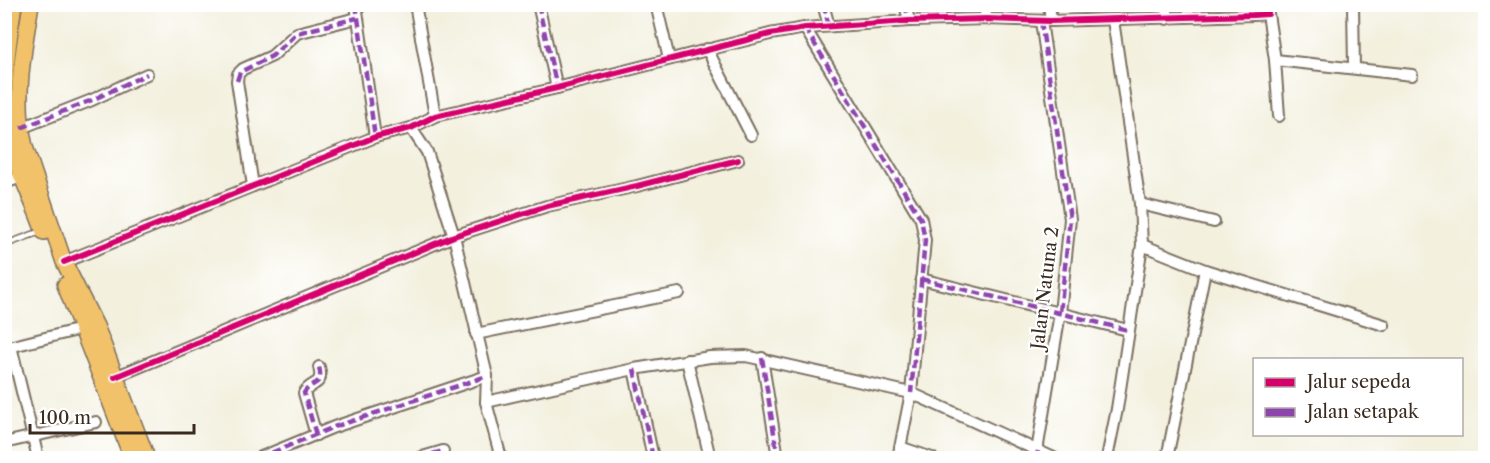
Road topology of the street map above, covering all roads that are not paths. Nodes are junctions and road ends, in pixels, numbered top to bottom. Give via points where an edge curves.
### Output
1 (14, 4) edge
2 (30, 4) edge
3 (356, 4) edge
4 (415, 4) edge
5 (538, 4) edge
6 (656, 4) edge
7 (823, 4) edge
8 (905, 4) edge
9 (983, 4) edge
10 (1049, 4) edge
11 (1167, 4) edge
12 (1211, 4) edge
13 (1353, 4) edge
14 (1268, 9) edge
15 (357, 18) junction
16 (1211, 18) junction
17 (987, 19) junction
18 (1167, 19) junction
19 (1113, 20) junction
20 (909, 21) junction
21 (1046, 21) junction
22 (828, 27) junction
23 (805, 28) junction
24 (7, 38) edge
25 (707, 49) junction
26 (669, 59) junction
27 (1275, 60) junction
28 (1354, 68) junction
29 (147, 74) dead end
30 (1412, 75) dead end
31 (557, 88) junction
32 (435, 116) junction
33 (1279, 116) dead end
34 (21, 128) junction
35 (411, 128) junction
36 (751, 135) dead end
37 (375, 137) junction
38 (738, 160) dead end
39 (22, 177) junction
40 (4, 183) edge
41 (253, 186) junction
42 (1140, 204) junction
43 (1214, 222) dead end
44 (43, 230) junction
45 (454, 236) junction
46 (4, 245) edge
47 (1142, 245) junction
48 (64, 262) junction
49 (1204, 270) junction
50 (921, 279) junction
51 (680, 293) dead end
52 (1060, 314) junction
53 (1384, 325) dead end
54 (89, 327) junction
55 (1128, 330) junction
56 (476, 334) junction
57 (8, 347) edge
58 (762, 358) junction
59 (687, 360) junction
60 (319, 367) dead end
61 (634, 369) junction
62 (487, 376) junction
63 (115, 377) junction
64 (911, 393) junction
65 (486, 402) junction
66 (96, 422) dead end
67 (316, 435) junction
68 (33, 437) junction
69 (4, 443) edge
70 (443, 451) dead end
71 (899, 453) edge
72 (1037, 455) edge
73 (38, 459) edge
74 (132, 459) edge
75 (147, 459) edge
76 (259, 459) edge
77 (419, 459) edge
78 (501, 459) edge
79 (653, 459) edge
80 (710, 459) edge
81 (778, 459) edge
82 (932, 459) edge
83 (1054, 459) edge
84 (1107, 459) edge
85 (1167, 459) edge

1 - 24 main road
2 - 34 main road via 19,83
3 - 15 street
4 - 32 street
5 - 31 street
6 - 26 street
7 - 22 street
8 - 20 street
9 - 17 street
10 - 21 street, Jalan Natuna 2
11 - 18 street
12 - 16 street
13 - 28 street
14 - 16 street
14 - 27 street
15 - 37 street
15 - 41 street via 297,33 272,56 238,74
16 - 18 street
17 - 20 street
17 - 21 street
18 - 19 street
19 - 21 street
19 - 42 street
20 - 22 street
21 - 52 street, Jalan Natuna 2 via 1070,219
22 - 23 street
23 - 25 street
23 - 50 street via 921,219 925,233
24 - 39 main road via 8,135
25 - 26 street
25 - 36 street
26 - 31 street
27 - 28 street
27 - 33 street
28 - 30 street
29 - 34 street
31 - 32 street
32 - 35 street
34 - 48 main road
35 - 37 street
35 - 45 street via 427,152
37 - 41 street
38 - 45 street via 547,206
39 - 40 street
39 - 44 main road
41 - 48 street
42 - 43 street
42 - 47 street
44 - 46 lane
44 - 54 main road
45 - 56 street
45 - 63 street
47 - 49 street
47 - 55 street
48 - 54 main road
49 - 53 street
49 - 85 street
50 - 52 street
50 - 64 street
51 - 56 street
52 - 55 street
52 - 72 street, Jalan Natuna 2
54 - 57 street
54 - 63 main road
54 - 74 main road
55 - 84 street
56 - 62 street
57 - 68 street
58 - 59 street
58 - 64 street
58 - 81 street
59 - 61 street
59 - 80 street
60 - 67 street via 320,381 304,393
61 - 65 street
61 - 79 street
62 - 65 street
62 - 67 street
63 - 75 main road
64 - 71 street
64 - 72 street
65 - 78 street
66 - 68 street
67 - 76 street
68 - 69 street
68 - 73 street
70 - 77 street
71 - 82 street
72 - 83 street

